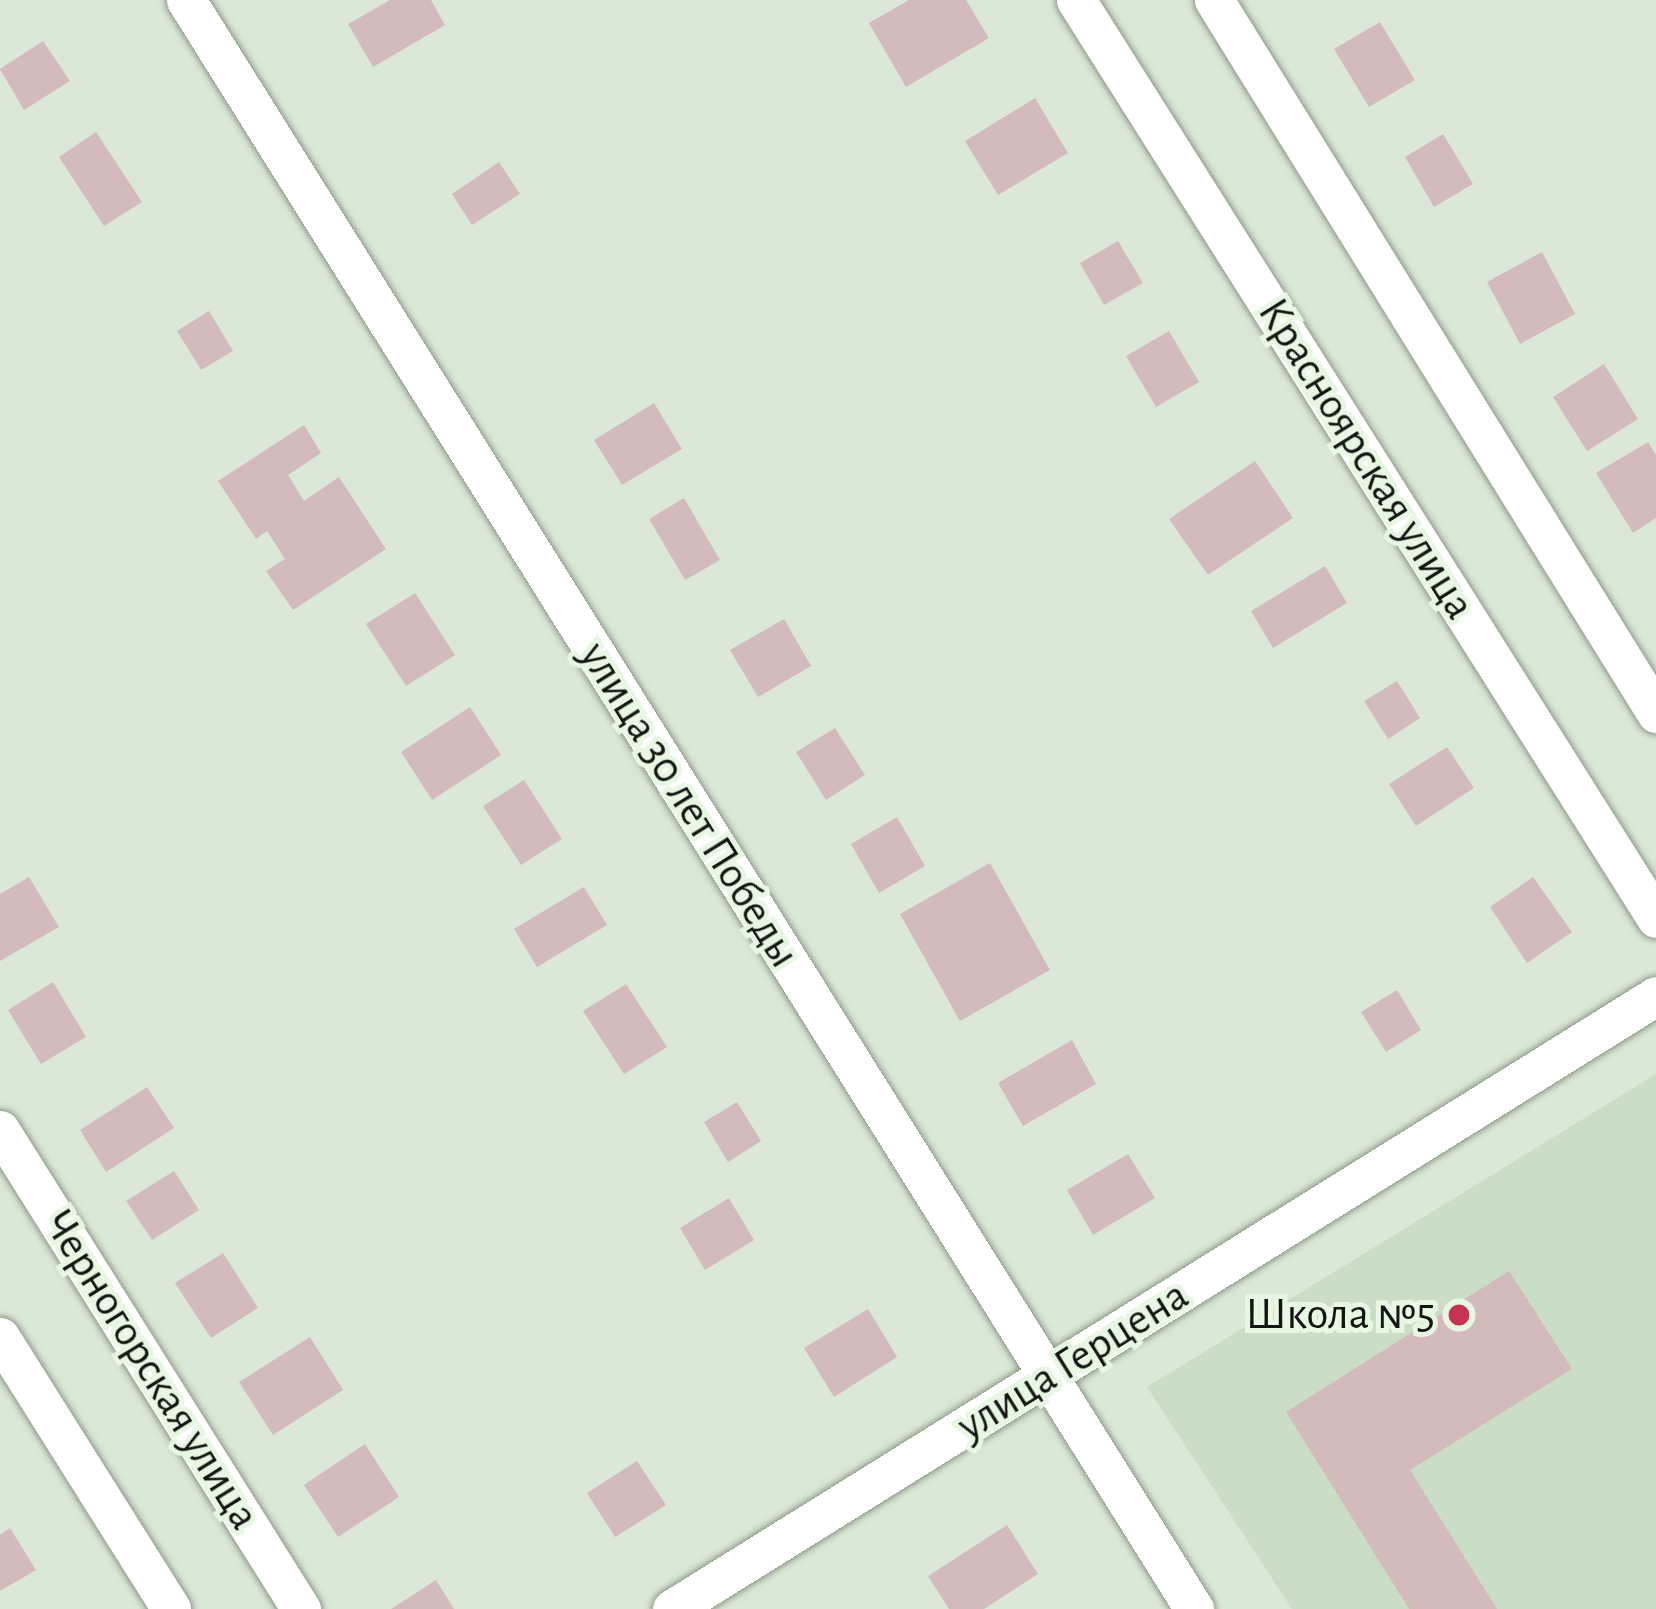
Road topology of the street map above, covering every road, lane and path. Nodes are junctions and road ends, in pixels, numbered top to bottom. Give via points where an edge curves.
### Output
1 (186, 0) edge
2 (1076, 0) edge
3 (1214, 0) edge
4 (1656, 713) edge
5 (1656, 918) edge
6 (1656, 996) edge
7 (0, 1130) edge
8 (0, 1337) edge
9 (1047, 1378) junction
10 (171, 1609) edge
11 (302, 1609) edge
12 (672, 1609) edge
13 (1194, 1609) edge

1 - 9 street, улица 30 лет Победы
2 - 5 street, Красноярская улица
3 - 4 street
6 - 9 street, улица Герцена
7 - 11 street, Черногорская улица
8 - 10 street
9 - 12 street, улица Герцена
9 - 13 street, улица 30 лет Победы

